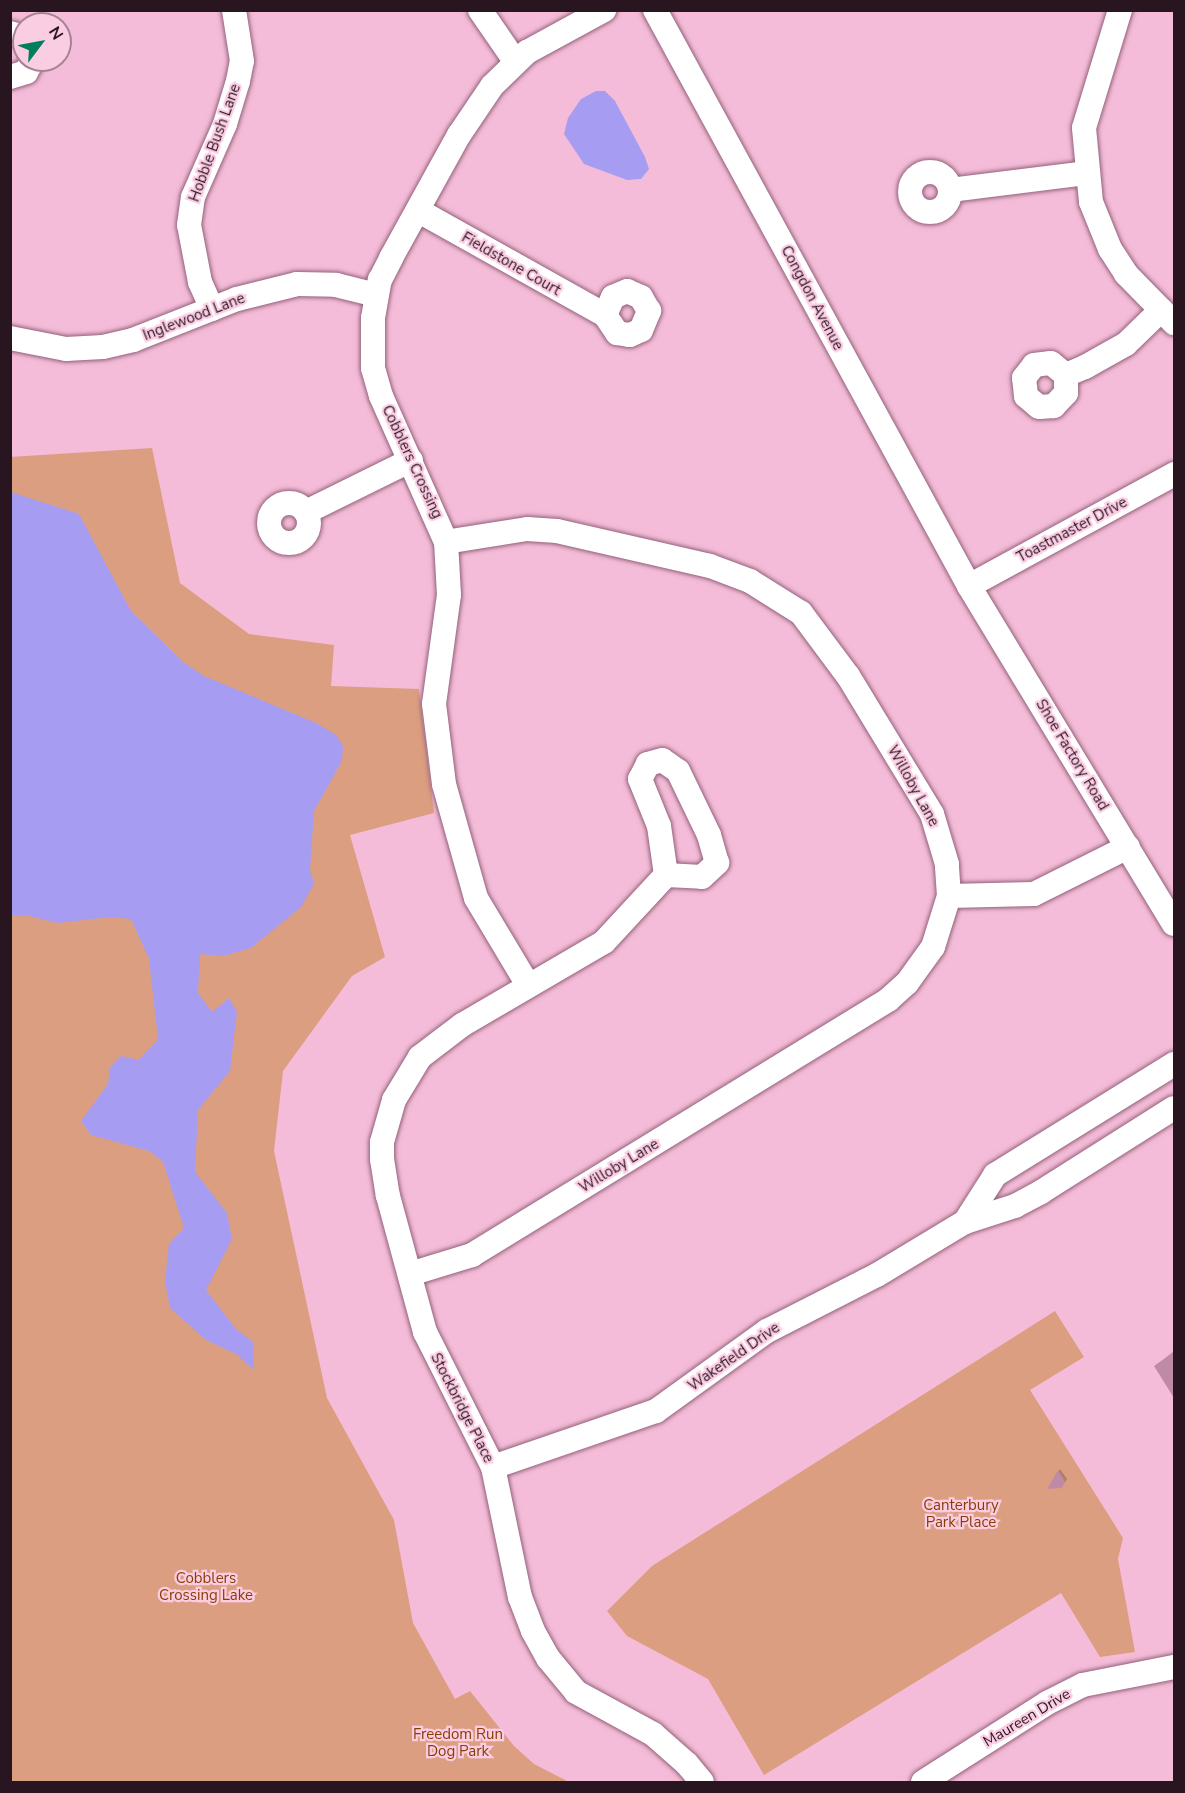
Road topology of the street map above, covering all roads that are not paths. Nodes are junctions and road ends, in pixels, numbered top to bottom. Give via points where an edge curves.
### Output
1 (234, 10) edge
2 (480, 10) edge
3 (604, 10) edge
4 (655, 10) edge
5 (1120, 10) edge
6 (515, 61) junction
7 (26, 72) edge
8 (10, 77) edge
9 (1086, 174) junction
10 (950, 190) dead end
11 (419, 211) junction
12 (376, 295) junction
13 (212, 309) junction
14 (605, 315) dead end
15 (1168, 317) edge
16 (10, 339) edge
17 (1066, 375) dead end
18 (411, 460) junction
19 (1174, 474) edge
20 (306, 512) dead end
21 (446, 542) junction
22 (969, 586) junction
23 (1128, 847) junction
24 (666, 875) junction
25 (950, 896) junction
26 (1174, 924) edge
27 (528, 985) junction
28 (1174, 1064) edge
29 (1174, 1108) edge
30 (965, 1222) junction
31 (410, 1274) junction
32 (493, 1467) junction
33 (1174, 1667) edge
34 (947, 1776) edge
35 (702, 1782) edge
36 (923, 1782) edge

1 - 13 street, Hobble Bush Lane via 242,61 232,103 194,197 189,225 200,282
2 - 6 street
3 - 6 street, Cobblers Crossing
4 - 22 street, Congdon Avenue
5 - 9 street via 1088,106 1084,128
6 - 11 street, Cobblers Crossing via 470,117
7 - 8 street
9 - 10 street
9 - 15 street via 1091,202 1110,249 1126,274
11 - 12 street, Cobblers Crossing via 391,258
11 - 14 street, Fieldstone Court
12 - 13 street, Inglewood Lane via 336,285 297,284 274,287
12 - 18 street, Cobblers Crossing via 371,342 373,368 381,396
13 - 16 street, Inglewood Lane via 103,347 66,349
15 - 17 street
18 - 20 street
18 - 21 street, Cobblers Crossing
19 - 22 street, Toastmaster Drive
21 - 25 street, Willoby Lane via 527,529 557,531 710,567 750,581 801,613 849,676 932,814 947,864
21 - 27 street, Cobblers Crossing via 449,595 434,678 444,784 476,898
22 - 23 street, Shoe Factory Road
23 - 25 street via 1034,894
23 - 26 street, Shoe Factory Road
24 - 24 street via 659,826 640,779 648,764 662,760 678,771 709,835 717,863 702,877
24 - 27 street, Stockbridge Place via 604,942
25 - 31 street, Willoby Lane via 933,947 907,983 888,1000 488,1246
27 - 31 street, Stockbridge Place via 440,1039 420,1058 394,1100 382,1142 382,1159
28 - 30 street, Wakefield Drive via 995,1175
29 - 30 street, Wakefield Drive via 1024,1202
30 - 32 street, Wakefield Drive via 877,1275 767,1332 656,1411
31 - 32 street, Stockbridge Place via 438,1364
32 - 35 street, Stockbridge Place via 520,1597 548,1658 576,1692 653,1734
33 - 34 street, Maureen Drive via 1083,1685 1047,1703
34 - 36 street, Maureen Drive

